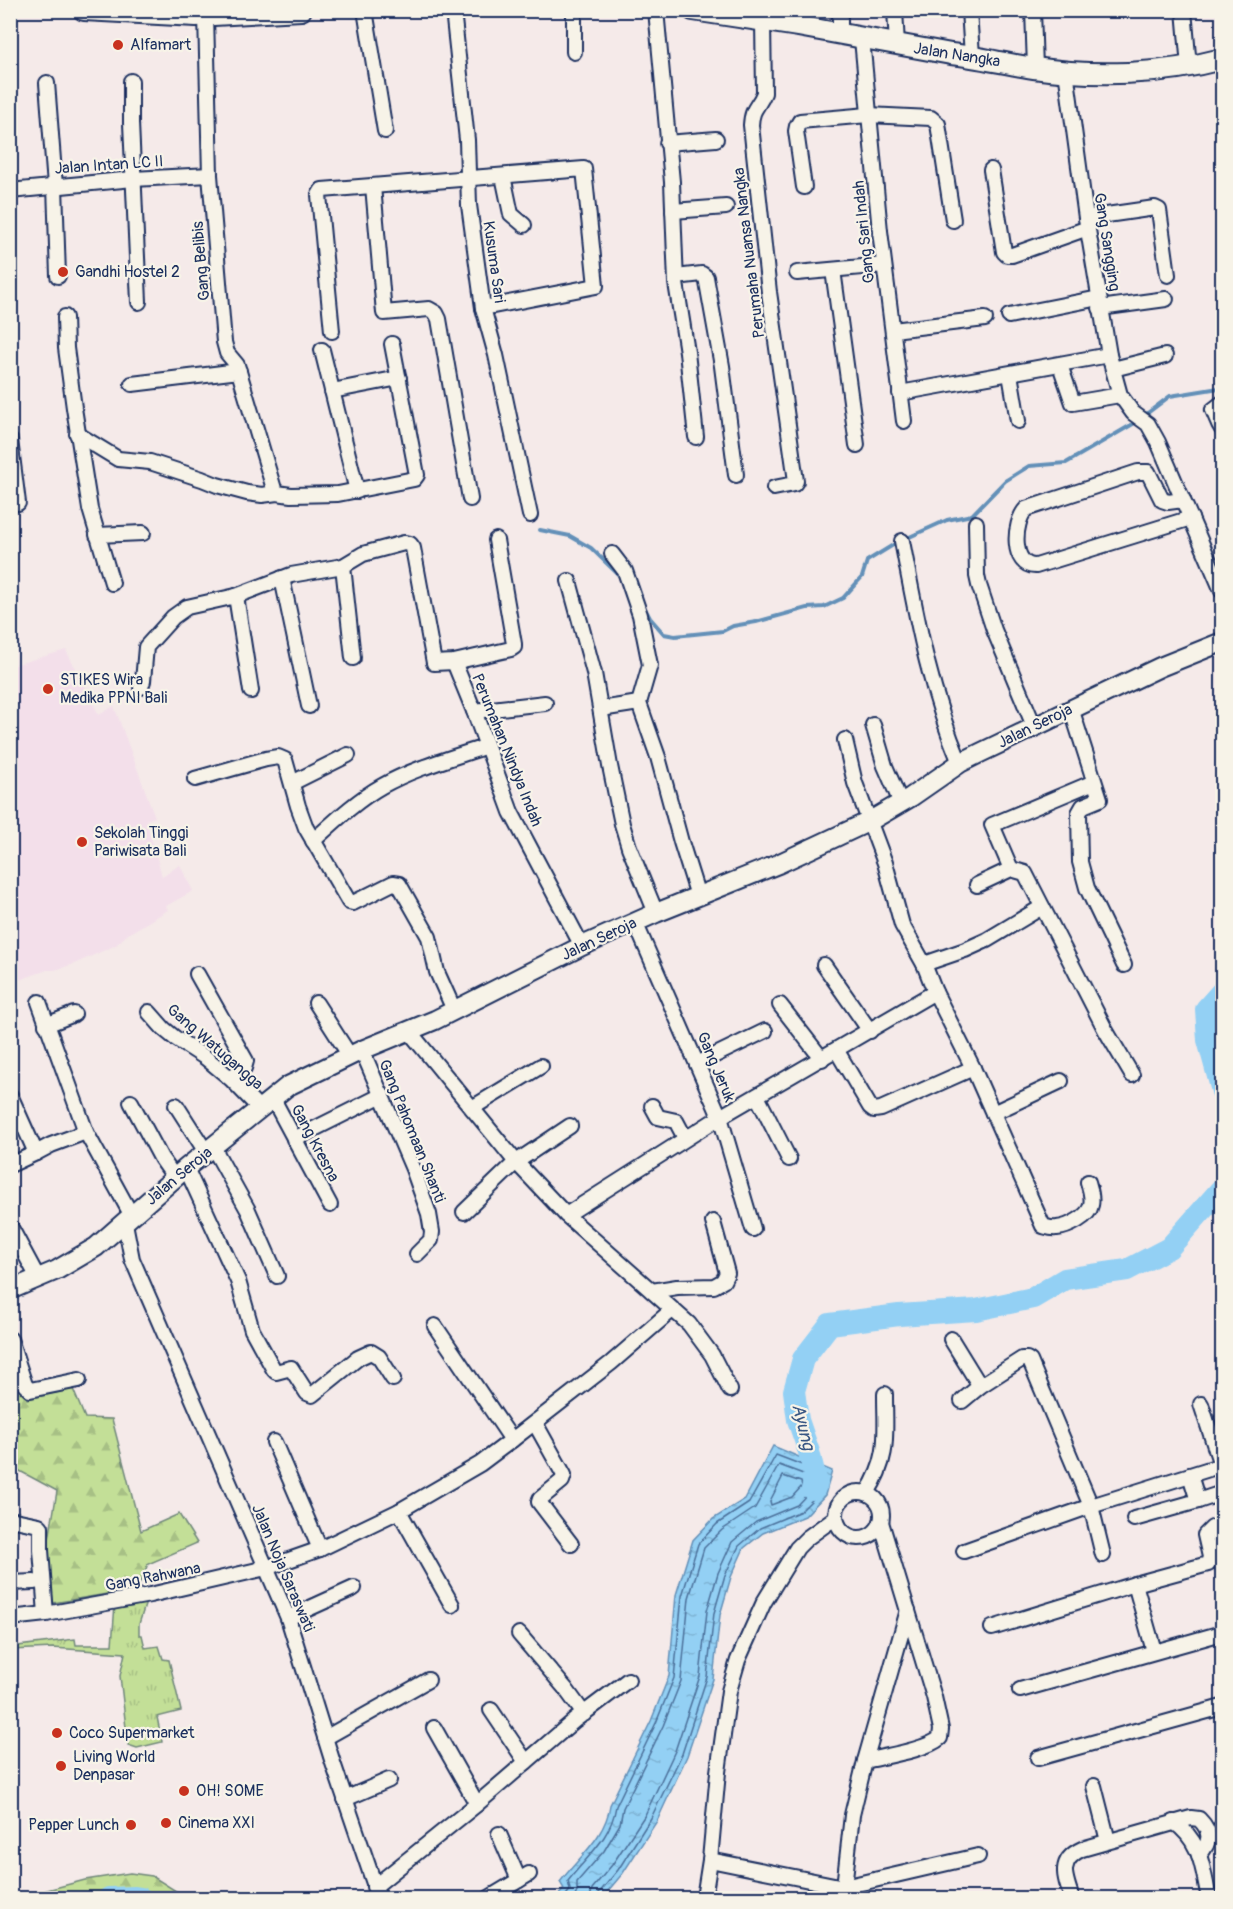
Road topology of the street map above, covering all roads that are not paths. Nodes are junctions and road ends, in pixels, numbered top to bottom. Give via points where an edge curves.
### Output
1 (84, 10) edge
2 (365, 10) edge
3 (453, 10) edge
4 (574, 10) edge
5 (656, 10) edge
6 (693, 10) edge
7 (840, 10) edge
8 (895, 10) edge
9 (969, 10) edge
10 (1034, 10) edge
11 (1184, 10) edge
12 (290, 11) edge
13 (200, 14) edge
14 (797, 18) edge
15 (763, 21) junction
16 (840, 34) junction
17 (862, 39) junction
18 (897, 45) junction
19 (574, 52) dead end
20 (972, 56) junction
21 (1222, 59) edge
22 (1190, 67) junction
23 (1035, 68) junction
24 (1066, 71) junction
25 (131, 81) dead end
26 (46, 83) dead end
27 (868, 115) junction
28 (385, 131) dead end
29 (716, 139) dead end
30 (667, 142) junction
31 (991, 170) dead end
32 (210, 175) junction
33 (503, 176) junction
34 (133, 179) junction
35 (469, 179) junction
36 (55, 186) junction
37 (373, 186) junction
38 (804, 188) dead end
39 (10, 191) edge
40 (726, 207) dead end
41 (673, 211) junction
42 (953, 220) dead end
43 (1087, 223) junction
44 (524, 225) dead end
45 (884, 265) junction
46 (833, 270) junction
47 (797, 273) dead end
48 (1168, 275) dead end
49 (58, 276) dead end
50 (676, 277) junction
51 (1166, 299) dead end
52 (139, 302) dead end
53 (1099, 303) junction
54 (483, 308) junction
55 (1009, 316) dead end
56 (65, 317) dead end
57 (985, 319) dead end
58 (892, 330) junction
59 (332, 331) dead end
60 (392, 344) dead end
61 (322, 350) dead end
62 (1166, 356) dead end
63 (1111, 362) junction
64 (1060, 365) junction
65 (239, 370) junction
66 (1010, 374) junction
67 (399, 378) junction
68 (132, 384) dead end
69 (332, 391) junction
70 (900, 393) junction
71 (1120, 395) junction
72 (1222, 403) edge
73 (904, 421) dead end
74 (1018, 421) dead end
75 (1222, 429) edge
76 (77, 434) junction
77 (696, 437) dead end
78 (10, 440) edge
79 (857, 445) dead end
80 (736, 476) dead end
81 (774, 488) dead end
82 (357, 490) junction
83 (277, 493) junction
84 (470, 499) dead end
85 (1183, 500) junction
86 (18, 503) dead end
87 (530, 515) dead end
88 (1191, 518) junction
89 (976, 523) dead end
90 (143, 533) dead end
91 (97, 534) junction
92 (496, 540) dead end
93 (902, 541) dead end
94 (612, 554) dead end
95 (344, 566) junction
96 (282, 578) junction
97 (569, 581) dead end
98 (112, 583) dead end
99 (1222, 591) edge
100 (236, 596) junction
101 (1222, 645) edge
102 (353, 658) dead end
103 (454, 662) junction
104 (141, 687) dead end
105 (251, 691) dead end
106 (545, 703) dead end
107 (639, 703) junction
108 (309, 706) dead end
109 (1071, 708) junction
110 (601, 710) junction
111 (474, 711) junction
112 (873, 725) dead end
113 (1034, 726) junction
114 (845, 740) dead end
115 (487, 746) junction
116 (348, 755) dead end
117 (960, 763) junction
118 (195, 779) dead end
119 (1094, 782) junction
120 (292, 783) junction
121 (901, 803) junction
122 (870, 822) junction
123 (313, 841) junction
124 (1011, 869) junction
125 (977, 885) dead end
126 (698, 896) junction
127 (1042, 907) junction
128 (656, 913) junction
129 (635, 922) junction
130 (582, 946) junction
131 (824, 964) dead end
132 (924, 964) junction
133 (1124, 965) dead end
134 (197, 974) dead end
135 (935, 992) junction
136 (39, 1002) dead end
137 (316, 1003) dead end
138 (780, 1005) dead end
139 (454, 1010) junction
140 (149, 1012) dead end
141 (74, 1014) dead end
142 (46, 1025) junction
143 (408, 1031) junction
144 (765, 1031) dead end
145 (870, 1031) junction
146 (837, 1051) junction
147 (356, 1053) junction
148 (822, 1059) junction
149 (697, 1064) junction
150 (541, 1066) dead end
151 (973, 1068) junction
152 (1132, 1075) dead end
153 (230, 1078) junction
154 (1061, 1082) dead end
155 (10, 1095) edge
156 (382, 1095) junction
157 (757, 1096) junction
158 (131, 1102) dead end
159 (266, 1103) junction
160 (176, 1106) dead end
161 (652, 1106) dead end
162 (472, 1108) junction
163 (993, 1113) junction
164 (720, 1118) junction
165 (570, 1126) dead end
166 (86, 1132) junction
167 (686, 1138) junction
168 (294, 1139) junction
169 (210, 1149) junction
170 (36, 1153) junction
171 (789, 1159) dead end
172 (516, 1162) junction
173 (10, 1165) edge
174 (180, 1173) junction
175 (1088, 1182) dead end
176 (330, 1205) dead end
177 (464, 1212) dead end
178 (566, 1215) junction
179 (128, 1219) junction
180 (713, 1222) dead end
181 (10, 1226) edge
182 (753, 1229) dead end
183 (109, 1238) junction
184 (417, 1254) dead end
185 (132, 1259) junction
186 (277, 1276) dead end
187 (38, 1278) junction
188 (10, 1290) edge
189 (652, 1291) junction
190 (672, 1310) junction
191 (435, 1326) dead end
192 (10, 1339) edge
193 (951, 1339) dead end
194 (393, 1379) dead end
195 (79, 1380) dead end
196 (980, 1386) junction
197 (730, 1390) dead end
198 (885, 1394) dead end
199 (962, 1401) dead end
200 (1201, 1404) dead end
201 (535, 1423) junction
202 (512, 1440) junction
203 (274, 1442) dead end
204 (1222, 1465) edge
205 (1190, 1475) junction
206 (867, 1493) junction
207 (1222, 1493) edge
208 (1198, 1500) junction
209 (1090, 1506) junction
210 (399, 1511) junction
211 (836, 1517) junction
212 (10, 1519) edge
213 (1134, 1519) dead end
214 (881, 1522) junction
215 (1222, 1525) edge
216 (571, 1544) dead end
217 (320, 1549) junction
218 (964, 1551) dead end
219 (1103, 1555) dead end
220 (266, 1568) junction
221 (34, 1582) dead end
222 (10, 1583) edge
223 (1135, 1584) junction
224 (354, 1588) dead end
225 (452, 1605) dead end
226 (908, 1610) junction
227 (46, 1614) junction
228 (10, 1618) edge
229 (288, 1618) junction
230 (992, 1628) dead end
231 (1222, 1633) edge
232 (519, 1634) dead end
233 (1154, 1651) junction
234 (428, 1680) dead end
235 (628, 1680) dead end
236 (1020, 1690) dead end
237 (1222, 1707) edge
238 (491, 1710) dead end
239 (584, 1713) junction
240 (434, 1728) dead end
241 (325, 1738) junction
242 (1038, 1758) dead end
243 (866, 1761) junction
244 (526, 1762) junction
245 (389, 1780) dead end
246 (1094, 1786) dead end
247 (345, 1799) junction
248 (477, 1804) junction
249 (499, 1834) dead end
250 (1108, 1841) junction
251 (978, 1856) dead end
252 (710, 1860) junction
253 (376, 1893) edge
254 (844, 1893) edge
255 (489, 1899) edge
256 (704, 1899) edge
257 (1072, 1899) edge
258 (1209, 1899) edge

1 - 13 main road
2 - 28 street
3 - 35 street, Kusuma Sari
4 - 19 street
5 - 30 street
6 - 15 main road, Jalan Nangka
7 - 16 street
8 - 18 street
9 - 20 street
10 - 23 street
11 - 22 street
12 - 13 main road
13 - 32 street, Gang Belibis
14 - 15 main road, Jalan Nangka
14 - 16 main road, Jalan Nangka
15 - 81 street, Perumaha Nuansa Nangka via 764,93 752,113 751,125 795,483
16 - 17 main road, Jalan Nangka
17 - 18 main road, Jalan Nangka
17 - 27 street, Gang Sari Indah
18 - 20 main road, Jalan Nangka
20 - 23 main road, Jalan Nangka
21 - 22 main road, Jalan Nangka
22 - 24 main road, Jalan Nangka
23 - 24 main road, Jalan Nangka
24 - 43 street, Gang Sangging
25 - 34 street
26 - 36 street
27 - 38 street via 800,121 796,131
27 - 42 street via 931,118 936,122
27 - 45 street, Gang Sari Indah
29 - 30 street
30 - 41 street
31 - 43 street via 1007,255
32 - 34 street, Jalan Intan LC II
32 - 65 street, Gang Belibis via 224,342
33 - 35 street
33 - 44 street via 511,214
33 - 54 street via 585,170 596,284
34 - 36 street, Jalan Intan LC II
34 - 52 street
35 - 37 street
35 - 54 street, Kusuma Sari
36 - 39 street, Jalan Intan LC II
36 - 49 street
37 - 59 street via 322,190 319,195
37 - 84 street via 384,313 431,309 439,319
40 - 41 street
41 - 50 street
43 - 48 street via 1159,210
43 - 53 street, Gang Sangging
45 - 46 street
45 - 58 street, Gang Sari Indah
46 - 47 street
46 - 79 street
50 - 77 street
50 - 80 street via 706,277
51 - 53 street
53 - 55 street
53 - 63 street, Gang Sangging
54 - 87 street, Kusuma Sari
56 - 76 street
57 - 58 street
58 - 70 street, Gang Sari Indah
60 - 67 street
61 - 69 street
62 - 63 street
63 - 64 street
63 - 71 street, Gang Sangging
64 - 66 street
64 - 71 street via 1073,404
65 - 68 street
65 - 83 street, Gang Belibis
66 - 70 street
66 - 74 street
67 - 69 street
67 - 82 street via 417,477
69 - 82 street
70 - 73 street, Gang Sari Indah
71 - 85 street, Gang Sangging via 1133,413 1148,424
72 - 75 street via 1213,410
76 - 83 street via 118,459 150,462 247,493
76 - 91 street
78 - 86 street
82 - 83 street via 338,494
85 - 88 street
85 - 88 street via 1162,500 1148,472 1138,472 1026,509 1018,525 1017,547 1025,564 1036,566
88 - 99 street
89 - 113 street via 979,585
90 - 91 street
91 - 98 street
92 - 103 street via 514,647
93 - 117 street via 930,678
94 - 107 street via 631,584 649,658
95 - 96 street
95 - 102 street
95 - 103 street via 363,554 404,543 412,546 434,663
96 - 100 street
96 - 108 street
97 - 110 street
100 - 104 street via 187,607 173,617 146,647
100 - 105 street
101 - 109 street, Jalan Seroja via 1160,667
103 - 111 street, Perumahan Nindya Indah
106 - 111 street
107 - 110 street
107 - 126 street
109 - 113 street, Jalan Seroja
109 - 119 street
110 - 128 street via 622,824
111 - 115 street, Perumahan Nindya Indah
112 - 121 street
113 - 117 street, Jalan Seroja
114 - 122 street
115 - 123 street via 383,786
115 - 130 street, Perumahan Nindya Indah via 511,812
116 - 120 street
117 - 121 street, Jalan Seroja
118 - 120 street via 278,757 287,761
119 - 124 street via 992,825
119 - 133 street via 1100,799 1083,806 1079,813 1080,862 1091,898
120 - 123 street
121 - 122 street, Jalan Seroja
122 - 126 street, Jalan Seroja
122 - 132 street via 902,925
123 - 139 street via 349,902 399,884 429,937
124 - 125 street
124 - 127 street via 1027,876
126 - 128 street, Jalan Seroja
127 - 132 street via 987,940
127 - 152 street
128 - 129 street, Jalan Seroja
129 - 130 street, Jalan Seroja
129 - 149 street, Gang Jeruk
130 - 139 street, Jalan Seroja
131 - 145 street
132 - 135 street
134 - 153 street via 246,1061 244,1068
135 - 145 street
135 - 151 street
136 - 142 street, Jalan Noja Saraswati
137 - 147 street, Gang Pahomaan Shanti
138 - 148 street
139 - 143 street, Jalan Seroja
140 - 153 street, Gang Watugangga via 175,1038
141 - 142 street
142 - 166 street, Jalan Noja Saraswati
143 - 147 street, Jalan Seroja
143 - 162 street
144 - 149 street
145 - 146 street
146 - 148 street
146 - 151 street via 874,1110
147 - 156 street, Gang Pahomaan Shanti
147 - 159 street, Jalan Seroja via 288,1086
148 - 157 street
149 - 164 street, Gang Jeruk
150 - 162 street
151 - 163 street
153 - 159 street, Gang Watugangga
154 - 163 street
155 - 170 street
156 - 168 street
156 - 184 street, Gang Pahomaan Shanti via 429,1214 431,1240
157 - 164 street
157 - 171 street
158 - 174 street via 160,1158
159 - 168 street, Gang Kresna
159 - 169 street, Jalan Seroja
160 - 169 street
161 - 167 street via 658,1117 676,1121
162 - 172 street
163 - 175 street via 1043,1226 1063,1227 1084,1216 1091,1209
164 - 167 street
164 - 182 street, Gang Jeruk
165 - 172 street
166 - 170 street
166 - 179 street, Jalan Noja Saraswati
167 - 178 street
168 - 176 street, Gang Kresna
169 - 174 street, Jalan Seroja
169 - 186 street via 248,1210
170 - 173 street
172 - 177 street
172 - 178 street
174 - 179 street, Jalan Seroja
174 - 194 street via 238,1281 252,1329 276,1372 291,1368 312,1395 358,1358 371,1353 379,1357
178 - 189 street
179 - 183 street, Jalan Seroja
179 - 185 street, Jalan Noja Saraswati
180 - 189 street via 727,1273 723,1281 714,1286
181 - 187 street
183 - 185 street, Jalan Noja Saraswati
183 - 187 street, Jalan Seroja
185 - 220 street, Jalan Noja Saraswati
187 - 188 street, Jalan Seroja
189 - 190 street
190 - 197 street via 689,1324 712,1355
190 - 201 street, Gang Rahwana
191 - 202 street
192 - 195 street via 30,1390
193 - 196 street
196 - 199 street
196 - 209 street via 1022,1359 1030,1361
198 - 206 street via 884,1456
200 - 204 street
201 - 202 street, Gang Rahwana
201 - 216 street via 564,1475 539,1502
202 - 210 street, Gang Rahwana via 480,1464
203 - 217 street
204 - 205 street
205 - 208 street
205 - 209 street
206 - 211 street via 853,1492 842,1498
206 - 214 street via 880,1504
207 - 208 street
208 - 213 street
209 - 218 street
209 - 219 street
210 - 217 street, Gang Rahwana
210 - 225 street
211 - 214 street via 846,1535 860,1538 873,1533
211 - 252 street via 797,1548 764,1602 738,1660 727,1703
212 - 227 street via 41,1527
214 - 226 street
215 - 223 street via 1205,1535 1208,1564
217 - 220 street, Gang Rahwana
220 - 227 street, Gang Rahwana
220 - 229 street, Jalan Noja Saraswati
221 - 222 street
223 - 230 street
223 - 233 street
224 - 229 street
226 - 243 street
226 - 243 street via 934,1697 940,1738 925,1746
227 - 228 street, Gang Rahwana
229 - 241 street, Jalan Noja Saraswati
231 - 233 street
232 - 239 street
233 - 236 street
234 - 241 street
235 - 239 street
237 - 242 street
238 - 244 street
239 - 244 street
240 - 248 street
241 - 247 street, Jalan Noja Saraswati
243 - 254 street via 852,1815
244 - 248 street
245 - 247 street
246 - 250 street
247 - 253 street, Jalan Noja Saraswati
248 - 253 street
249 - 255 street via 524,1877
250 - 257 street via 1067,1858 1067,1883
250 - 258 street via 1174,1822 1191,1836
251 - 254 street
252 - 254 street
252 - 256 street

